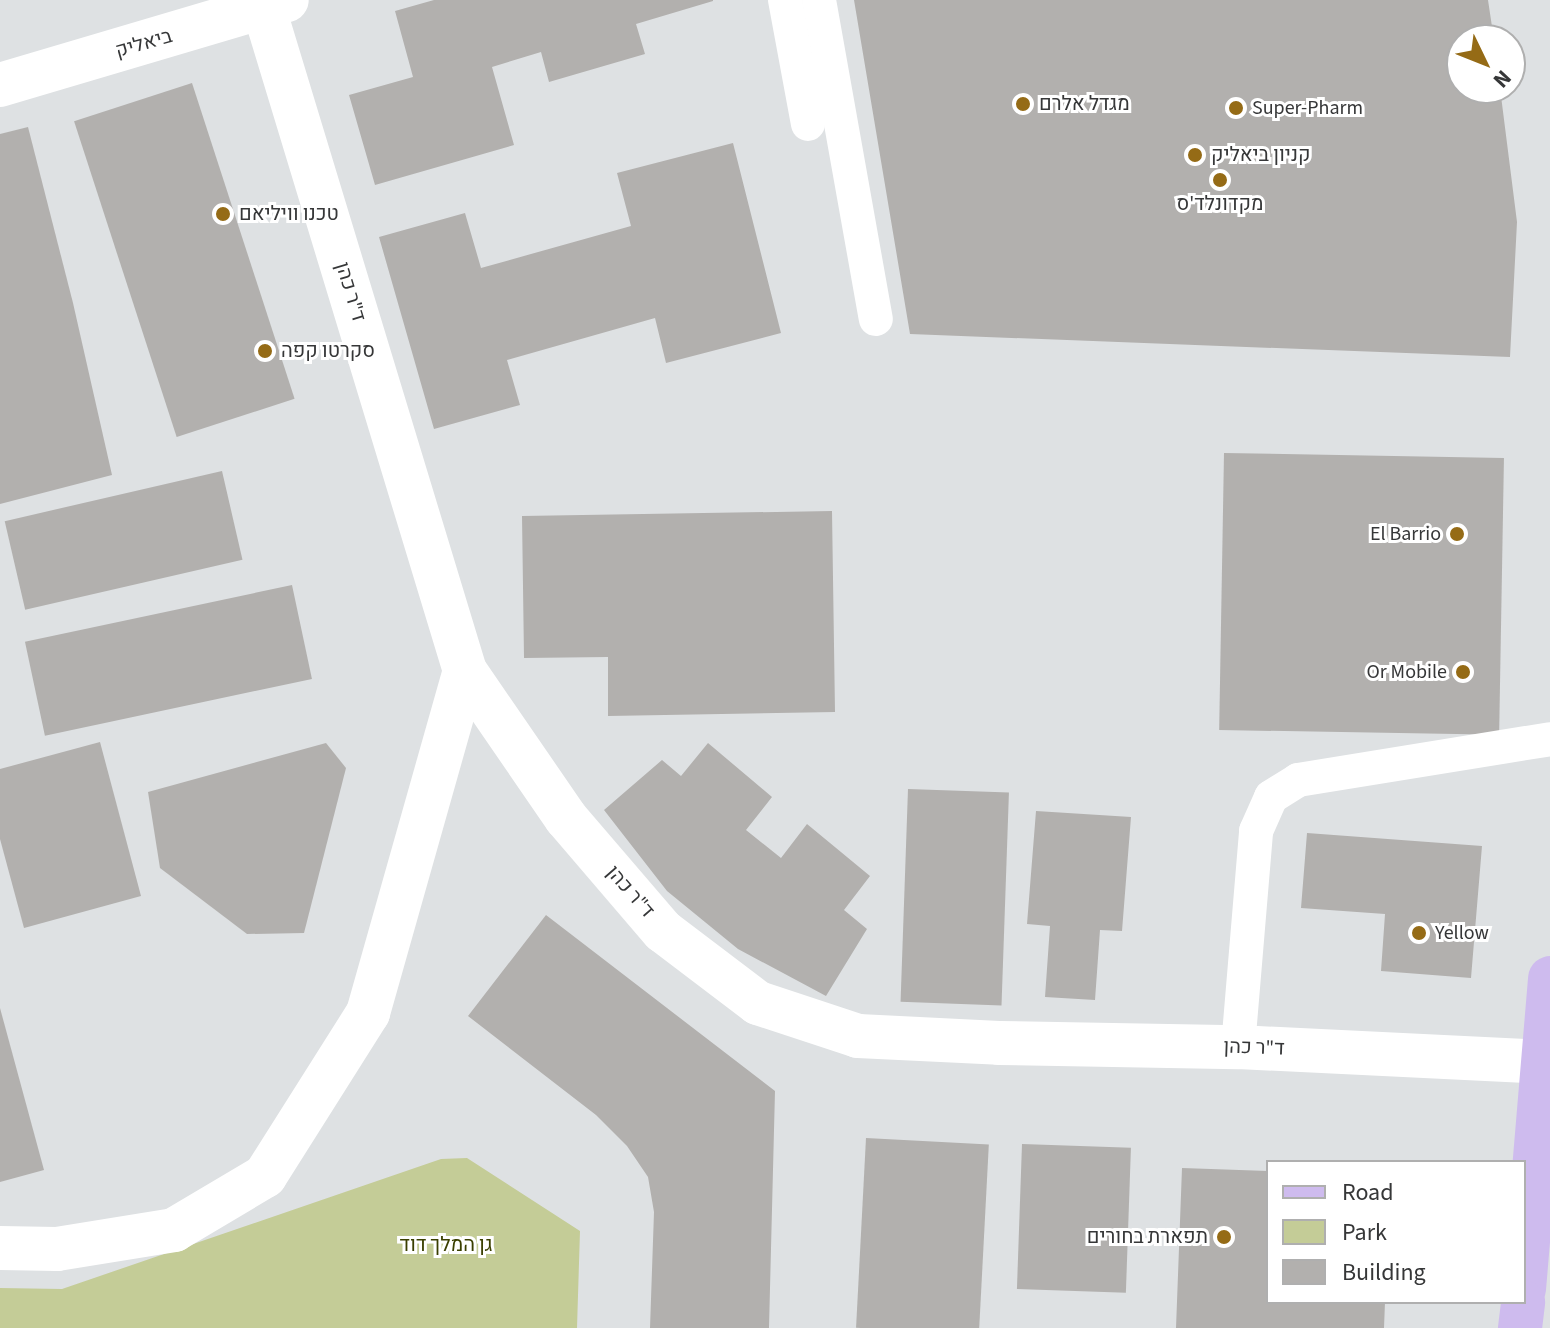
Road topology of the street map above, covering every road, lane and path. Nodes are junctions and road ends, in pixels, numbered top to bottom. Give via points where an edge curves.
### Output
1 (785, 0) edge
2 (819, 0) edge
3 (276, 4) edge
4 (0, 85) edge
5 (808, 124) dead end
6 (876, 319) dead end
7 (465, 671) junction
8 (1550, 739) edge
9 (1550, 978) edge
10 (1238, 1047) junction
11 (1548, 1062) edge
12 (0, 1248) edge
13 (1526, 1270) edge
14 (1523, 1304) edge
15 (1520, 1328) edge

1 - 5 lane
2 - 6 lane
3 - 4 street, ביאליק
3 - 7 street, ד"ר כהן
7 - 10 street, ד"ר כהן via 566,818 663,931 758,1003 858,1036
7 - 12 street via 368,1013 265,1176 174,1230 57,1249
8 - 10 lane via 1298,780 1271,797 1256,831
9 - 11 main road
10 - 11 street, ד"ר כהן
11 - 13 main road
14 - 15 main road

